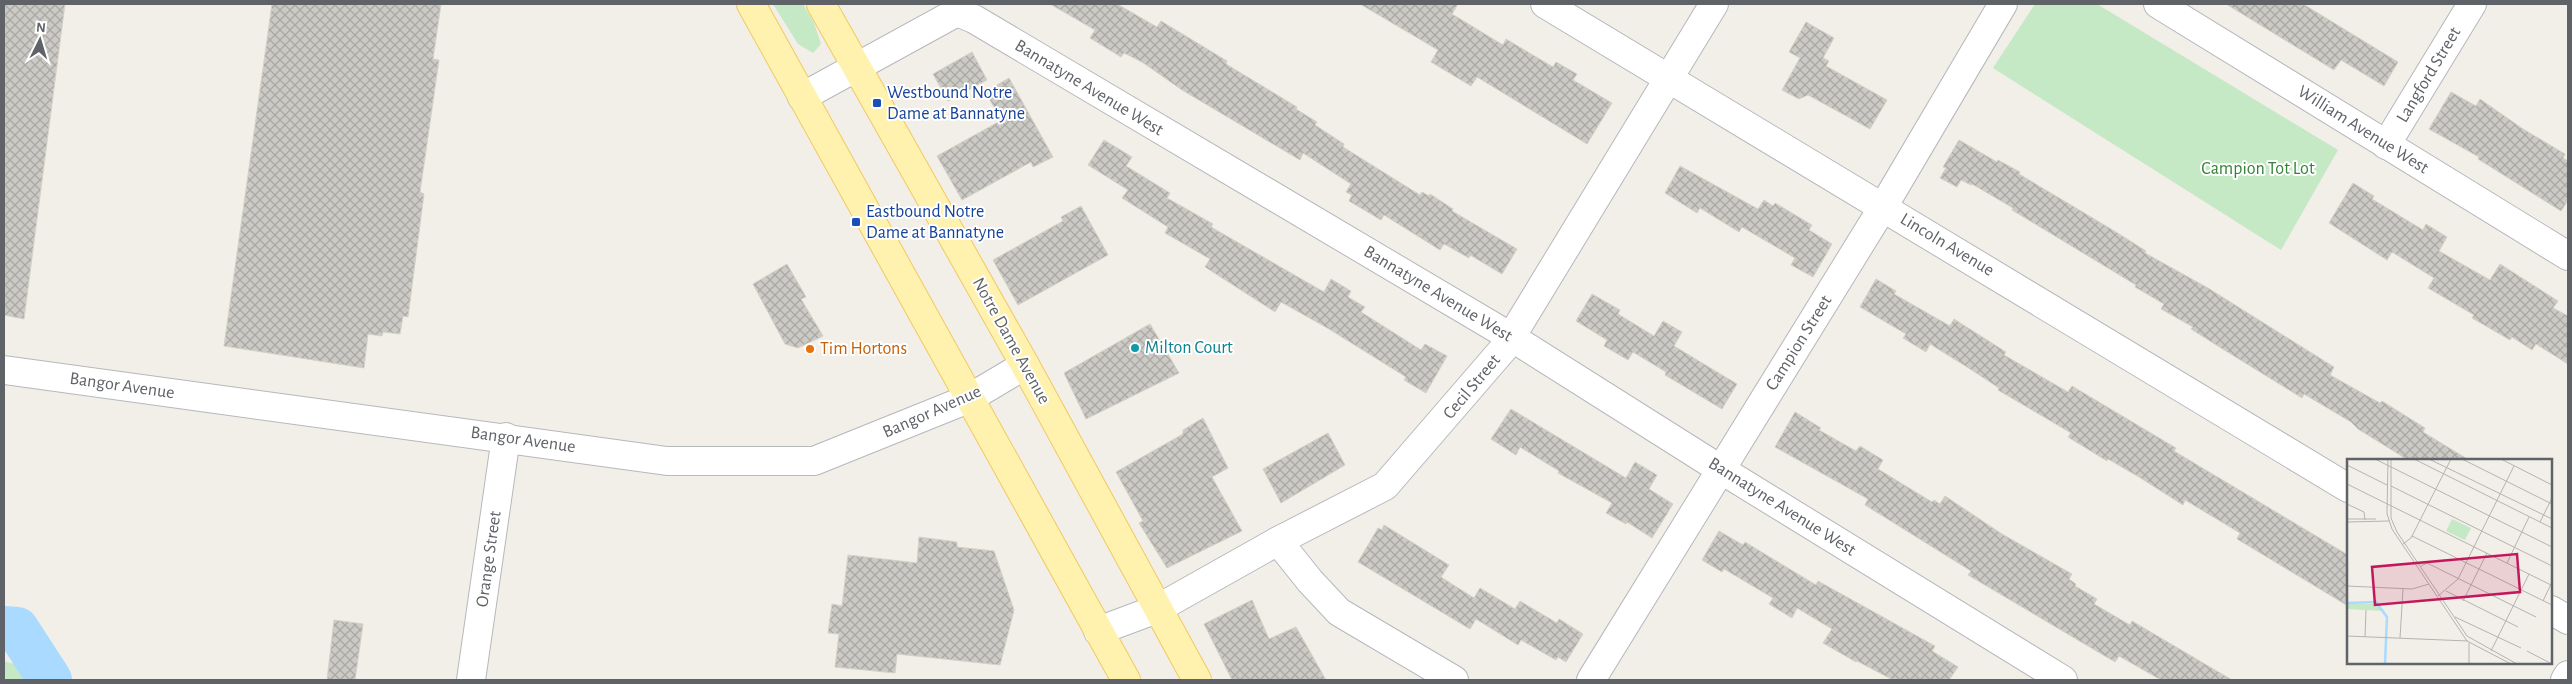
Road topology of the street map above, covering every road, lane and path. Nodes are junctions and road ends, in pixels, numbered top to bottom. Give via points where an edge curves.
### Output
1 (751, 4) edge
2 (821, 4) edge
3 (1545, 4) edge
4 (1714, 4) edge
5 (2003, 4) edge
6 (2158, 4) edge
7 (2472, 4) edge
8 (856, 66) junction
9 (1669, 78) junction
10 (802, 97) junction
11 (2386, 145) junction
12 (1883, 207) junction
13 (2568, 256) edge
14 (1511, 337) junction
15 (1025, 365) junction
16 (4, 370) edge
17 (968, 399) junction
18 (506, 437) junction
19 (1720, 469) junction
20 (2347, 487) edge
21 (1278, 541) junction
22 (1157, 609) junction
23 (2552, 611) edge
24 (2568, 620) edge
25 (1098, 631) junction
26 (2568, 675) edge
27 (471, 680) edge
28 (1126, 680) edge
29 (1197, 680) edge
30 (1454, 680) edge
31 (1591, 680) edge
32 (2063, 680) edge
33 (2565, 680) edge

1 - 10 main road
2 - 8 main road, Notre Dame Avenue
3 - 9 street, Lincoln Avenue
4 - 9 street, Cecil Street
5 - 12 street, Campion Street
6 - 11 street, William Avenue West
7 - 11 street, Langford Street
8 - 10 street, Bannatyne Avenue West
8 - 14 street, Bannatyne Avenue West via 957,12 974,19
8 - 15 main road, Notre Dame Avenue
9 - 12 street, Lincoln Avenue
9 - 14 street, Cecil Street
10 - 17 main road
11 - 13 street, William Avenue West
12 - 19 street, Campion Street
12 - 20 street, Lincoln Avenue
14 - 19 street, Bannatyne Avenue West
14 - 21 street, Cecil Street via 1385,486
15 - 17 street, Bangor Avenue
15 - 22 main road, Notre Dame Avenue
16 - 18 street, Bangor Avenue
17 - 18 street, Bangor Avenue via 814,461 667,461
17 - 25 main road
18 - 27 street, Orange Street
19 - 31 street, Campion Street
19 - 32 street, Bannatyne Avenue West
21 - 22 street, Cecil Street
21 - 30 street via 1339,612
22 - 25 street, Cecil Street
22 - 29 main road, Notre Dame Avenue
23 - 24 street
25 - 28 main road
26 - 33 street

